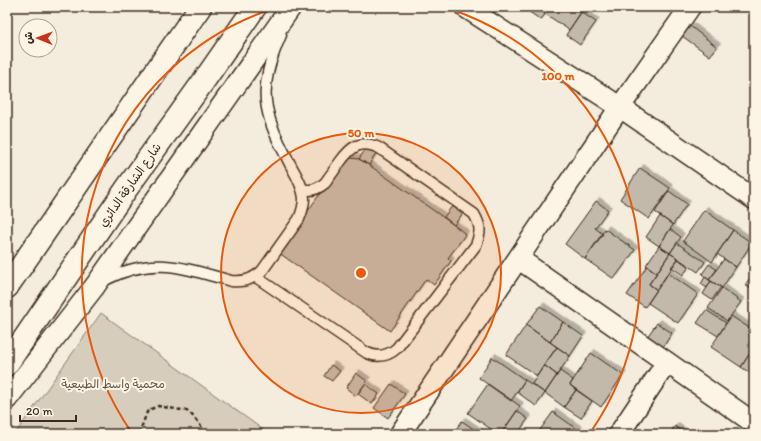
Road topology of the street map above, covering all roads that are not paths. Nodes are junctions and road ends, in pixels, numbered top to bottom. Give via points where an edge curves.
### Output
1 (200, 7) edge
2 (255, 7) edge
3 (292, 7) edge
4 (465, 7) edge
5 (690, 7) edge
6 (620, 108) junction
7 (302, 189) junction
8 (754, 199) edge
9 (519, 259) junction
10 (256, 277) junction
11 (95, 286) junction
12 (7, 287) edge
13 (667, 362) junction
14 (7, 364) edge
15 (7, 399) edge
16 (754, 423) edge
17 (400, 434) edge
18 (619, 434) edge

1 - 12 highway
2 - 14 highway, شارع الشارقة الدائري
3 - 7 lane via 270,61 266,108 276,136
3 - 11 street
4 - 6 street
5 - 6 street
6 - 8 street
6 - 9 street
7 - 10 lane via 303,209 299,219
7 - 10 lane via 317,189 326,183 346,154 357,145 372,145 474,214 480,229 479,237 397,348 386,355 373,356 367,353
9 - 13 street
9 - 17 street
10 - 11 lane via 231,281 180,267 162,265 127,270
11 - 15 street
13 - 16 street
13 - 18 street

